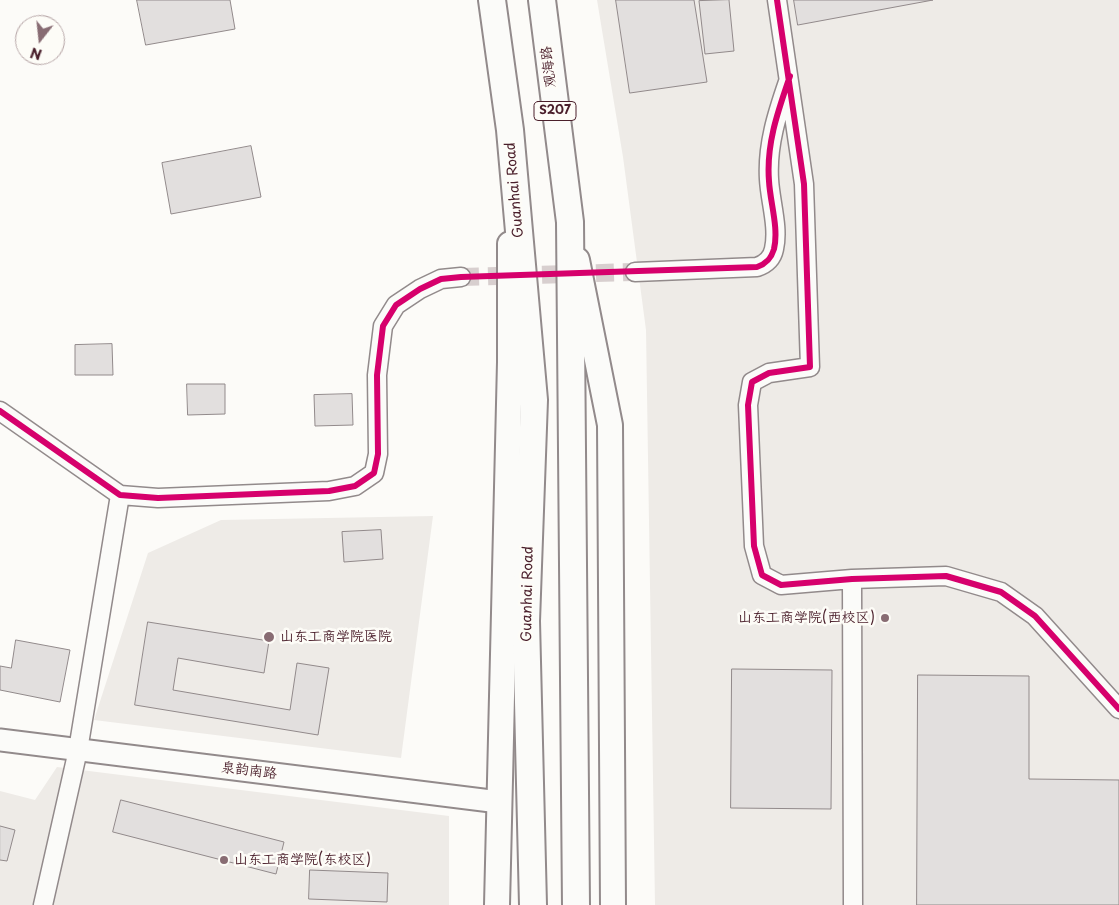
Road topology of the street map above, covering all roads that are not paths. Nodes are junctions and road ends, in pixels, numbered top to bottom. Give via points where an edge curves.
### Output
1 (492, 0) edge
2 (542, 0) edge
3 (777, 0) edge
4 (790, 76) junction
5 (510, 130) junction
6 (570, 222) junction
7 (635, 272) tunnel mouth
8 (461, 277) tunnel mouth
9 (0, 411) edge
10 (120, 495) junction
11 (852, 579) junction
12 (1119, 709) edge
13 (0, 740) edge
14 (78, 750) junction
15 (499, 802) junction
16 (43, 905) edge
17 (497, 905) edge
18 (533, 905) edge
19 (576, 905) edge
20 (613, 905) edge
21 (854, 905) edge

1 - 5 main road
2 - 6 main road, 观海路 / S207
3 - 4 street
4 - 7 street via 774,123 769,150 768,179 775,237 771,258 757,267
4 - 11 street via 804,184 810,367 769,372 752,382 748,405 754,546 762,575 781,585
5 - 15 main road, Guanhai Road via 510,362
5 - 18 main road, Guanhai Road via 534,400 526,621
6 - 19 main road
6 - 20 main road, S207 via 610,425
8 - 10 street via 441,279 420,289 396,305 383,326 377,375 378,454 374,473 355,486 330,491 158,498
9 - 10 street
10 - 14 street
11 - 12 street via 946,576 1001,592 1036,616
11 - 21 street
13 - 14 street, 泉韵南路
14 - 15 street, 泉韵南路
14 - 16 street
15 - 17 main road, Guanhai Road

